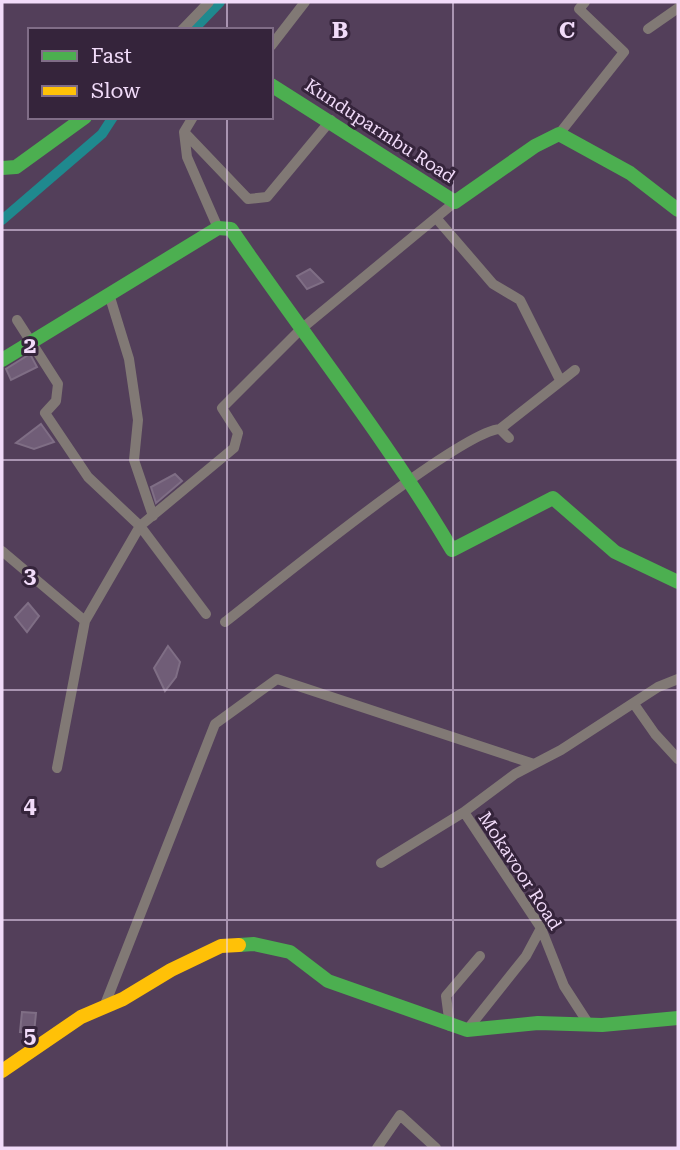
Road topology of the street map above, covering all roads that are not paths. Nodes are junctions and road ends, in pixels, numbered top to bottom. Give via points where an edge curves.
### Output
1 (209, 2) edge
2 (305, 2) edge
3 (585, 2) edge
4 (678, 8) edge
5 (183, 28) edge
6 (648, 29) dead end
7 (273, 43) edge
8 (273, 86) edge
9 (82, 119) edge
10 (192, 119) edge
11 (331, 120) junction
12 (184, 132) junction
13 (559, 134) junction
14 (9, 168) edge
15 (2, 182) edge
16 (455, 202) junction
17 (678, 210) edge
18 (437, 219) junction
19 (218, 228) junction
20 (108, 294) junction
21 (17, 320) dead end
22 (300, 330) junction
23 (31, 341) junction
24 (2, 360) edge
25 (575, 370) dead end
26 (560, 380) junction
27 (500, 429) junction
28 (509, 438) dead end
29 (411, 480) junction
30 (153, 516) junction
31 (140, 526) junction
32 (2, 551) edge
33 (678, 582) edge
34 (206, 614) dead end
35 (85, 621) junction
36 (225, 622) dead end
37 (678, 678) edge
38 (634, 704) junction
39 (678, 759) edge
40 (534, 764) junction
41 (57, 768) dead end
42 (464, 812) junction
43 (381, 863) dead end
44 (541, 928) junction
45 (481, 956) dead end
46 (104, 1007) junction
47 (678, 1018) edge
48 (588, 1023) junction
49 (450, 1026) junction
50 (467, 1030) junction
51 (2, 1071) edge
52 (377, 1148) edge
53 (436, 1148) edge

1 - 5 street
2 - 7 street
3 - 13 street via 579,9 624,52
4 - 6 street
8 - 11 street, Kunduparmbu Road
9 - 14 street
10 - 12 street
11 - 12 street via 267,197 248,199
11 - 16 street, Kunduparmbu Road via 395,167
12 - 19 street via 187,158
13 - 16 street, Kunduparmbu Road
13 - 17 street via 630,173
14 - 15 street
16 - 18 street
18 - 22 street
18 - 26 street via 493,284 520,300
19 - 20 street
19 - 22 street via 231,229
20 - 23 street
20 - 30 street via 129,359 138,420 134,460
21 - 23 street
22 - 29 street
22 - 30 street via 222,408 238,433 234,448
23 - 24 street
23 - 31 street via 58,384 56,401 45,413 88,477
25 - 26 street
26 - 27 street
27 - 28 street
27 - 29 street via 473,439
29 - 33 street via 452,550 553,498 615,552
29 - 36 street
30 - 31 street
31 - 34 street
31 - 35 street
32 - 35 street
35 - 41 street
37 - 38 street, Mokavoor Road
38 - 39 street
38 - 40 street, Mokavoor Road
40 - 42 street, Mokavoor Road
40 - 46 street via 277,679 215,724
42 - 43 street
42 - 44 street, Mokavoor Road
44 - 48 street, Mokavoor Road via 564,986
44 - 50 street via 526,956
45 - 49 street via 446,996
46 - 49 street via 222,946 254,944 290,952 328,981
46 - 51 street via 80,1017
47 - 48 street
48 - 50 street
49 - 50 street
52 - 53 street via 400,1115

